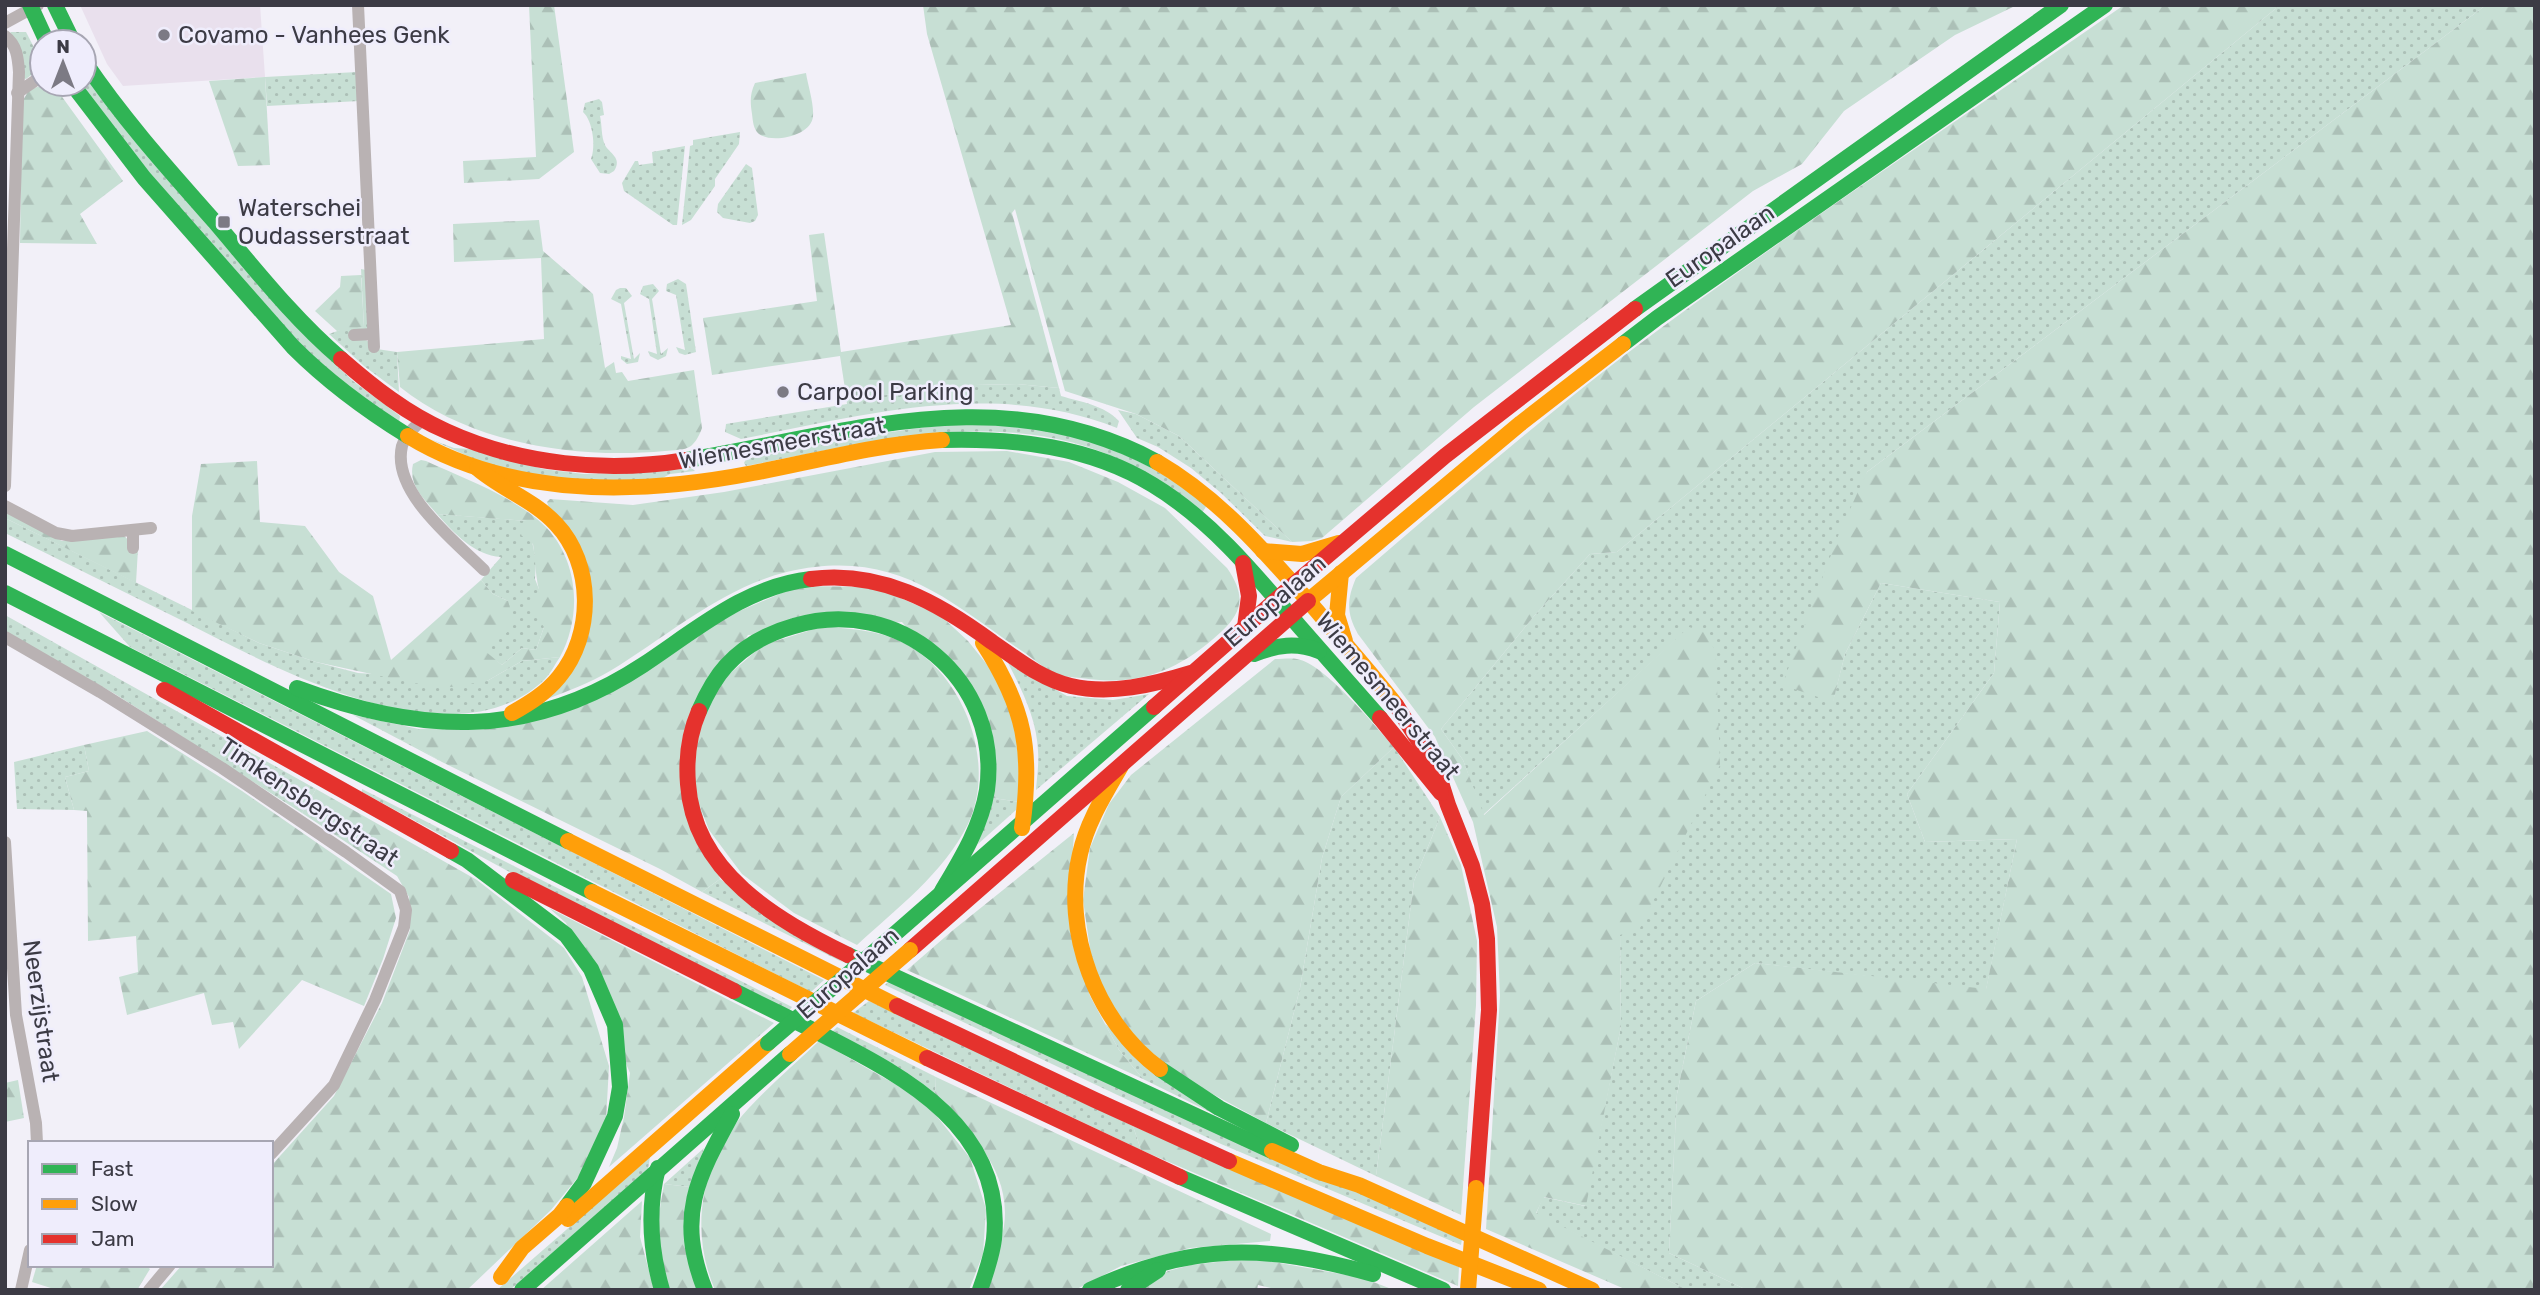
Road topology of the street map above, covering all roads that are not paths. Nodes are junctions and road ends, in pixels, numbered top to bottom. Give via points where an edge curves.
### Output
1 (55, 5) edge
2 (358, 5) edge
3 (2062, 5) edge
4 (2105, 5) edge
5 (33, 7) edge
6 (5, 23) edge
7 (41, 28) edge
8 (66, 28) edge
9 (5, 36) edge
10 (28, 83) edge
11 (98, 83) edge
12 (11, 92) edge
13 (82, 98) edge
14 (354, 335) dead end
15 (422, 420) junction
16 (406, 436) junction
17 (477, 468) junction
18 (5, 486) edge
19 (5, 506) edge
20 (151, 528) dead end
21 (133, 530) junction
22 (1343, 541) junction
23 (134, 548) dead end
24 (1263, 551) junction
25 (5, 554) edge
26 (1243, 563) junction
27 (484, 570) dead end
28 (1341, 573) junction
29 (1293, 585) junction
30 (5, 593) edge
31 (1277, 599) junction
32 (1308, 601) junction
33 (1292, 616) junction
34 (971, 626) junction
35 (1245, 627) junction
36 (5, 637) edge
37 (1345, 643) junction
38 (1322, 652) junction
39 (206, 656) junction
40 (1242, 660) junction
41 (136, 661) junction
42 (1191, 673) junction
43 (502, 719) junction
44 (1121, 766) junction
45 (1447, 802) junction
46 (1023, 821) junction
47 (5, 842) edge
48 (467, 860) junction
49 (998, 872) junction
50 (942, 891) junction
51 (740, 1099) junction
52 (677, 1125) junction
53 (37, 1141) edge
54 (273, 1152) edge
55 (656, 1174) junction
56 (1359, 1185) junction
57 (1185, 1256) junction
58 (28, 1259) edge
59 (168, 1267) edge
60 (501, 1277) junction
61 (21, 1290) edge
62 (149, 1290) edge
63 (487, 1290) edge
64 (522, 1290) edge
65 (662, 1290) edge
66 (705, 1290) edge
67 (980, 1290) edge
68 (1090, 1290) edge
69 (1128, 1290) edge
70 (1432, 1290) edge
71 (1443, 1290) edge
72 (1468, 1290) edge
73 (1539, 1290) edge
74 (1592, 1290) edge

1 - 8 main road
2 - 14 street via 374,340
3 - 22 main road, Europalaan via 1663,286 1528,388
4 - 28 main road, Europalaan via 1666,311 1521,423
5 - 6 street
5 - 7 main road
9 - 12 street via 18,55
10 - 12 street
11 - 15 main road, Wiemesmeerstraat via 307,328 366,383
12 - 18 street
13 - 16 main road, Wiemesmeerstraat via 293,347 350,399
15 - 16 street
15 - 24 main road, Wiemesmeerstraat via 459,438 519,456 610,468 719,457 907,420 1022,418 1095,433 1160,463 1217,504
16 - 17 main road, Wiemesmeerstraat
16 - 27 street via 401,460 412,492
17 - 26 main road, Wiemesmeerstraat via 556,487 638,489 723,479 917,442 1008,439 1046,444 1129,471 1194,514
17 - 43 main road via 559,527 571,544 586,587 583,632 573,655 544,693
19 - 21 street via 56,533 72,536
20 - 21 street
21 - 23 street
22 - 24 main road via 1307,555
22 - 29 main road, Europalaan
24 - 29 main road, Wiemesmeerstraat
25 - 39 main road
26 - 31 main road, Wiemesmeerstraat
26 - 35 main road via 1249,599
28 - 32 main road, Europalaan
28 - 37 main road via 1337,615
29 - 31 main road, Europalaan
29 - 32 main road, Wiemesmeerstraat
30 - 41 main road
31 - 33 main road, Wiemesmeerstraat
31 - 35 main road, Europalaan
32 - 33 main road, Europalaan
32 - 37 main road, Wiemesmeerstraat
33 - 38 main road, Wiemesmeerstraat
33 - 40 main road, Europalaan
34 - 42 main road via 1041,675 1069,685 1118,690
34 - 43 main road via 888,583 868,578 806,579 743,599 593,693 547,710
34 - 46 main road via 999,666 1023,725 1028,760
35 - 42 main road, Europalaan
36 - 54 street, Timkensbergstraat via 222,768 400,891 406,910 404,927 340,1073 329,1093
37 - 45 main road, Wiemesmeerstraat via 1411,723 1439,772
38 - 40 main road via 1290,642
38 - 45 main road, Wiemesmeerstraat
39 - 43 main road via 348,709 387,718 458,724
39 - 73 main road via 991,1052 1210,1152
40 - 44 main road, Europalaan
41 - 48 main road via 157,686
41 - 71 main road via 970,1079 1184,1179
42 - 46 main road, Europalaan
44 - 49 main road, Europalaan
44 - 56 main road via 1096,812 1077,864 1081,947 1101,1003 1144,1058 1176,1082
45 - 72 main road, Wiemesmeerstraat, bridge via 1474,872 1488,949 1486,1059
46 - 49 main road via 1018,841
46 - 50 main road, Europalaan
47 - 53 street, Neerzijstraat via 16,1015
48 - 60 main road via 546,918 579,950 603,992 621,1058 616,1109 594,1166 559,1215 522,1248
48 - 67 main road via 863,1055 935,1102 966,1136 984,1167 993,1199 990,1261
49 - 51 main road, Europalaan, bridge
50 - 52 main road, Europalaan, bridge
50 - 56 main road via 983,814 988,779 988,751 976,706 958,676 933,650 905,632 867,621 829,618 790,625 754,641 725,667 703,700 690,733 686,768 690,804 701,836 721,868 752,898 803,932 1003,1028 1320,1172
51 - 55 main road, Europalaan
51 - 66 main road via 702,1171 694,1203 695,1258
52 - 55 main road
52 - 60 main road, Europalaan
55 - 64 main road, Europalaan
55 - 65 main road via 651,1244
56 - 74 main road
57 - 68 main road via 1130,1270
57 - 69 main road
57 - 70 main road via 1248,1251 1298,1254
58 - 61 street
59 - 62 street
60 - 63 main road, Europalaan

